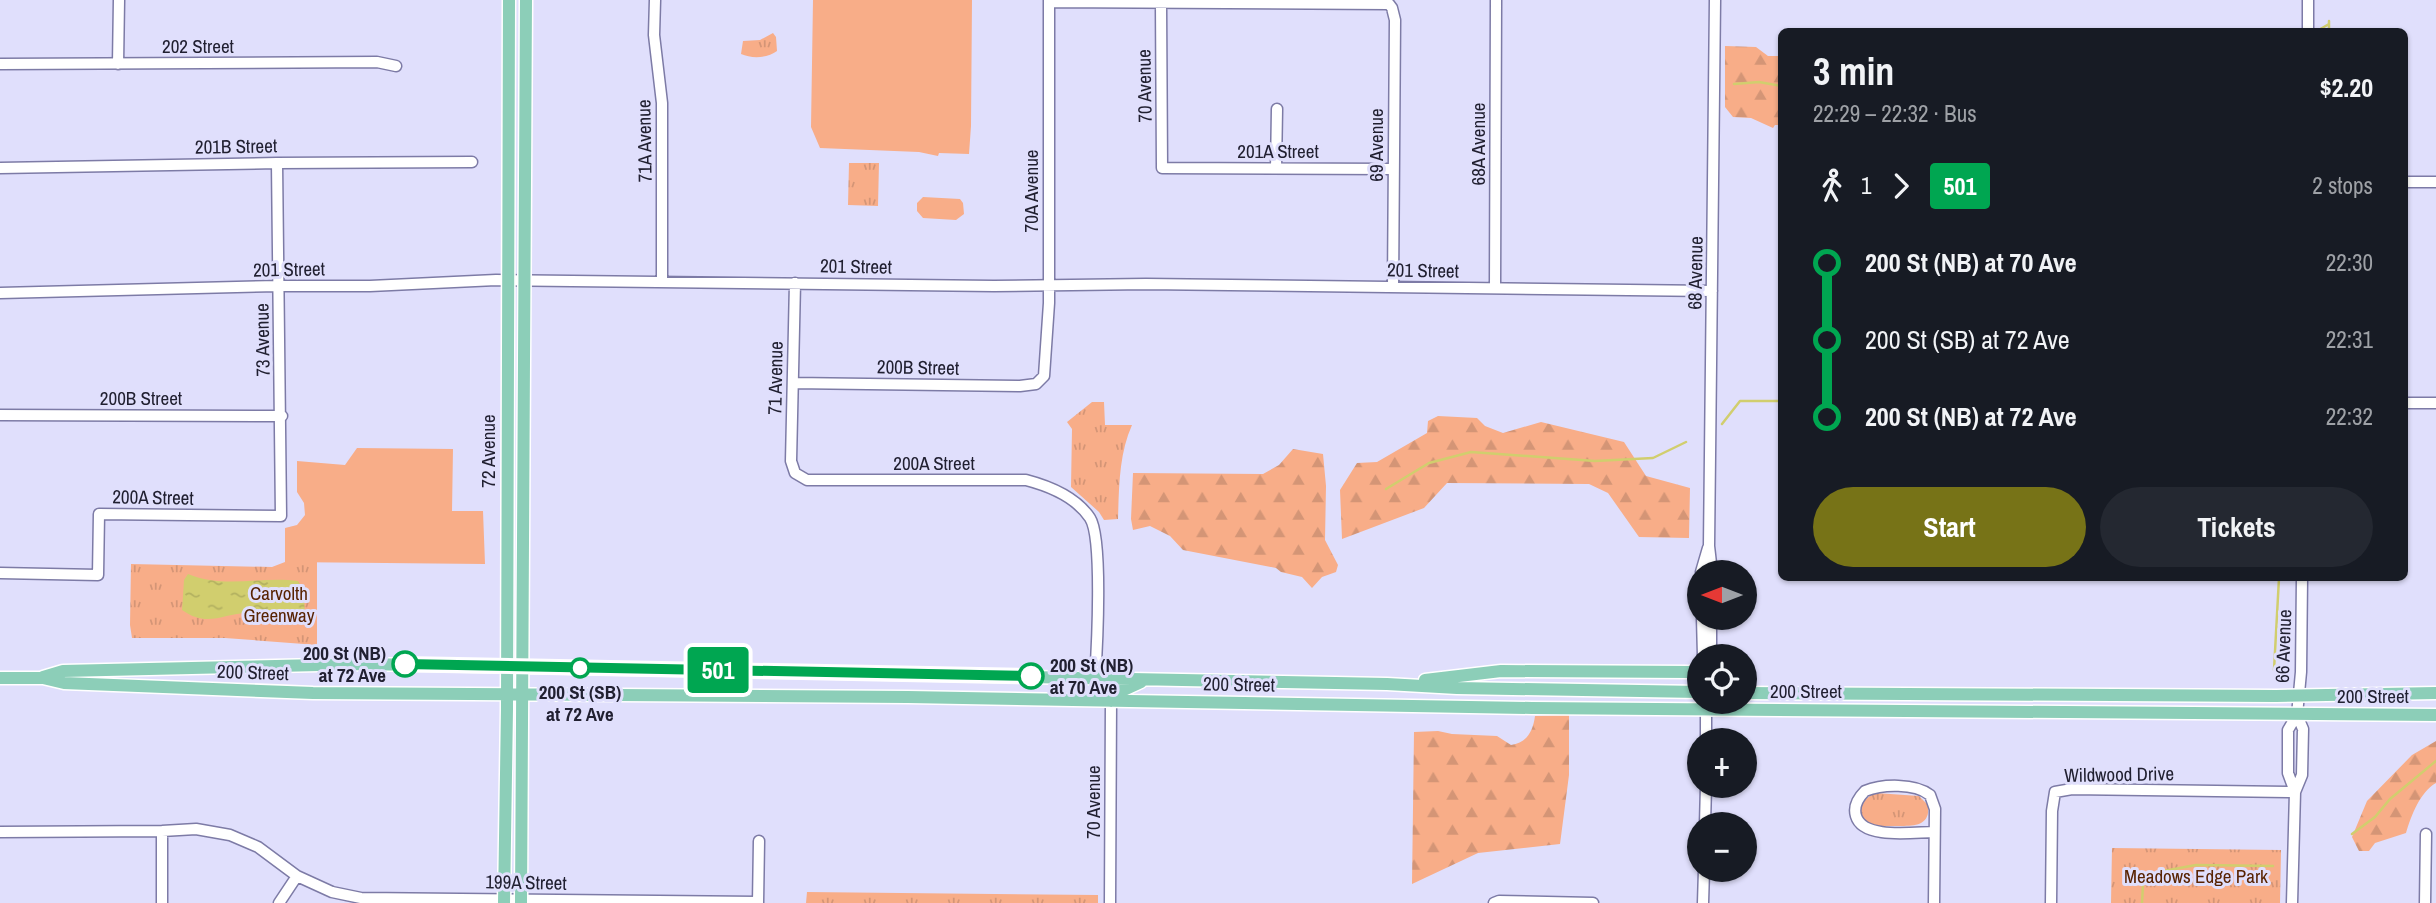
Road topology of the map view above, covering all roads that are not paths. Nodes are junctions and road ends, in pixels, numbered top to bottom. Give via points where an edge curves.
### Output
1 (119, 0) edge
2 (509, 0) edge
3 (526, 0) edge
4 (654, 0) edge
5 (1496, 0) edge
6 (1715, 0) edge
7 (2308, 0) edge
8 (1049, 1) edge
9 (1161, 4) junction
10 (2308, 28) edge
11 (0, 64) edge
12 (118, 64) junction
13 (396, 66) dead end
14 (1277, 109) dead end
15 (472, 162) dead end
16 (277, 163) junction
17 (0, 168) edge
18 (1163, 168) joint
19 (1276, 168) junction
20 (1394, 169) junction
21 (2408, 182) edge
22 (2436, 182) edge
23 (508, 280) junction
24 (523, 280) junction
25 (662, 282) junction
26 (795, 283) junction
27 (1048, 285) junction
28 (278, 286) junction
29 (1393, 287) junction
30 (1495, 288) junction
31 (1712, 291) junction
32 (0, 293) edge
33 (1040, 380) joint
34 (793, 383) junction
35 (2408, 403) edge
36 (2436, 403) edge
37 (0, 415) edge
38 (282, 416) junction
39 (795, 473) joint
40 (281, 516) joint
41 (1709, 546) junction
42 (1705, 560) edge
43 (1711, 560) edge
44 (0, 573) edge
45 (2302, 581) edge
46 (507, 666) junction
47 (522, 667) junction
48 (1687, 672) edge
49 (0, 678) edge
50 (43, 678) junction
51 (1095, 678) junction
52 (1151, 679) junction
53 (1387, 684) junction
54 (1687, 692) edge
55 (1757, 693) edge
56 (2436, 693) edge
57 (507, 695) junction
58 (522, 695) junction
59 (2299, 696) junction
60 (1111, 701) junction
61 (1687, 710) edge
62 (1757, 710) edge
63 (2297, 715) junction
64 (2436, 715) edge
65 (2295, 792) junction
66 (162, 831) junction
67 (0, 832) edge
68 (1934, 832) junction
69 (2426, 834) dead end
70 (759, 841) dead end
71 (297, 876) junction
72 (1704, 882) edge
73 (504, 901) edge
74 (521, 902) edge
75 (162, 903) edge
76 (279, 903) edge
77 (758, 903) edge
78 (1110, 903) edge
79 (1493, 903) edge
80 (1593, 903) edge
81 (1703, 903) edge
82 (1934, 903) edge
83 (2051, 903) edge
84 (2292, 903) edge
85 (2425, 903) edge

1 - 12 street
2 - 23 main road, 72 Avenue
3 - 24 main road, 72 Avenue
4 - 25 street, 71A Avenue via 662,103
5 - 30 street, 68A Avenue
6 - 31 street, 68 Avenue
7 - 10 street
8 - 9 street
8 - 27 street, 70A Avenue
9 - 18 street, 70 Avenue
9 - 20 street, 69 Avenue via 1389,4 1395,20
11 - 12 street, 202 Street
12 - 13 street, 202 Street via 377,62
14 - 19 street
15 - 16 street, 201B Street
16 - 17 street, 201B Street
16 - 28 street, 73 Avenue
18 - 19 street, 201A Street
19 - 20 street, 201A Street
20 - 29 street, 69 Avenue
21 - 22 street
23 - 24 street, 201 Street
23 - 28 street, 201 Street
23 - 46 main road, 72 Avenue
24 - 25 street, 201 Street
24 - 47 main road, 72 Avenue
25 - 26 street, 201 Street
26 - 27 street, 201 Street
26 - 34 street, 71 Avenue
27 - 29 street, 201 Street
27 - 33 street, 70A Avenue via 1046,362
28 - 32 street, 201 Street
28 - 38 street, 73 Avenue
29 - 30 street, 201 Street
30 - 31 street, 201 Street
31 - 41 street, 68 Avenue
33 - 34 street, 200B Street via 1020,386
34 - 39 street, 71 Avenue via 791,460
35 - 36 street
37 - 38 street, 200B Street
38 - 40 street, 73 Avenue
39 - 51 street, 200A Street via 807,480 1026,480 1049,486 1071,500 1091,519 1098,548
40 - 44 street, 200A Street via 99,514 97,575
41 - 42 street, 68 Avenue
41 - 43 street, 68 Avenue
45 - 59 street, 66 Avenue
46 - 47 main road, 200 Street
46 - 50 main road, 200 Street via 177,668 63,671
46 - 57 main road, 72 Avenue
47 - 51 main road, 200 Street
47 - 58 main road, 72 Avenue
48 - 53 main road via 1501,671
49 - 50 main road, 200 Street
50 - 57 main road, 200 Street via 220,691
51 - 52 main road, 200 Street
52 - 53 main road, 200 Street
52 - 60 main road via 1128,686
53 - 54 main road, 200 Street
55 - 59 main road, 200 Street
56 - 59 main road, 200 Street
57 - 58 main road, 200 Street
57 - 73 main road, 72 Avenue
58 - 60 main road, 200 Street
58 - 74 main road, 72 Avenue
59 - 63 street, 66 Avenue
60 - 61 main road, 200 Street
60 - 78 street, 70 Avenue
62 - 63 main road, 200 Street
63 - 64 main road, 200 Street
63 - 65 street, 66 Avenue via 2288,730 2288,773
65 - 83 street, Wildwood Drive via 2055,792
65 - 84 street, 66 Avenue
66 - 67 street, 199A Street
66 - 71 street, 199A Street via 196,829 230,835 258,847
66 - 75 street
68 - 68 street via 1866,829 1856,815 1858,800 1872,788 1921,789 1934,804
68 - 82 street
69 - 85 street
70 - 77 street
71 - 73 street, 199A Street via 332,892 361,898
71 - 76 street
72 - 81 street
73 - 74 street, 199A Street
74 - 77 street, 199A Street
79 - 80 street

